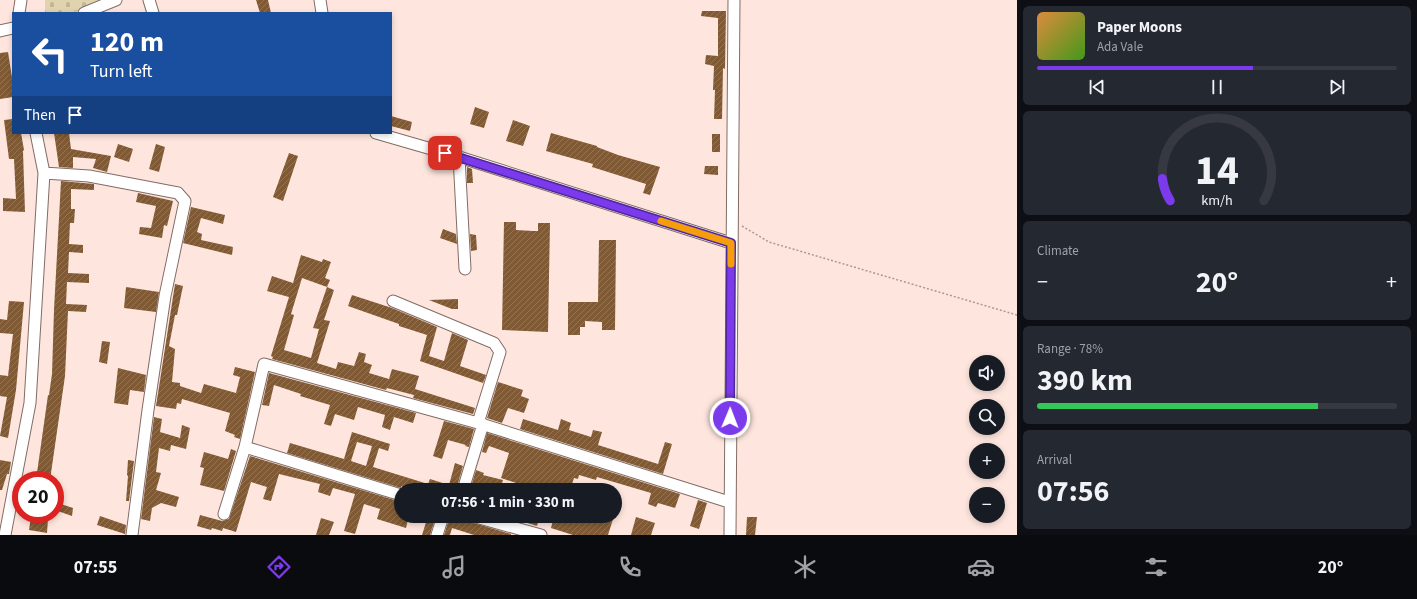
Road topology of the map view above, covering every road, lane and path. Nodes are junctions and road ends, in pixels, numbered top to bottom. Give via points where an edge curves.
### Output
1 (21, 0) edge
2 (116, 0) edge
3 (149, 0) edge
4 (320, 0) edge
5 (734, 0) edge
6 (19, 12) edge
7 (86, 12) edge
8 (153, 12) edge
9 (322, 12) edge
10 (12, 28) edge
11 (0, 31) edge
12 (36, 134) edge
13 (379, 134) edge
14 (459, 157) junction
15 (44, 173) junction
16 (732, 220) junction
17 (731, 243) junction
18 (465, 269) dead end
19 (393, 301) dead end
20 (1017, 315) edge
21 (480, 423) junction
22 (245, 446) junction
23 (465, 483) edge
24 (394, 493) edge
25 (730, 502) junction
26 (224, 514) dead end
27 (441, 523) edge
28 (497, 523) edge
29 (4, 532) edge
30 (132, 535) edge
31 (437, 535) edge
32 (541, 535) edge
33 (730, 535) edge

1 - 6 street
2 - 7 street
3 - 8 street
4 - 9 street
5 - 16 street
10 - 11 street
12 - 15 street
13 - 14 street
14 - 17 street
14 - 18 street
15 - 29 street via 30,403
15 - 30 street via 89,176 178,193 185,201 165,296
16 - 17 street
16 - 20 path via 769,242
17 - 25 street
19 - 21 street via 494,343 500,352
21 - 22 street via 264,364
21 - 23 street
21 - 25 street
22 - 24 street
22 - 26 street
25 - 33 street
27 - 31 street
28 - 32 street

